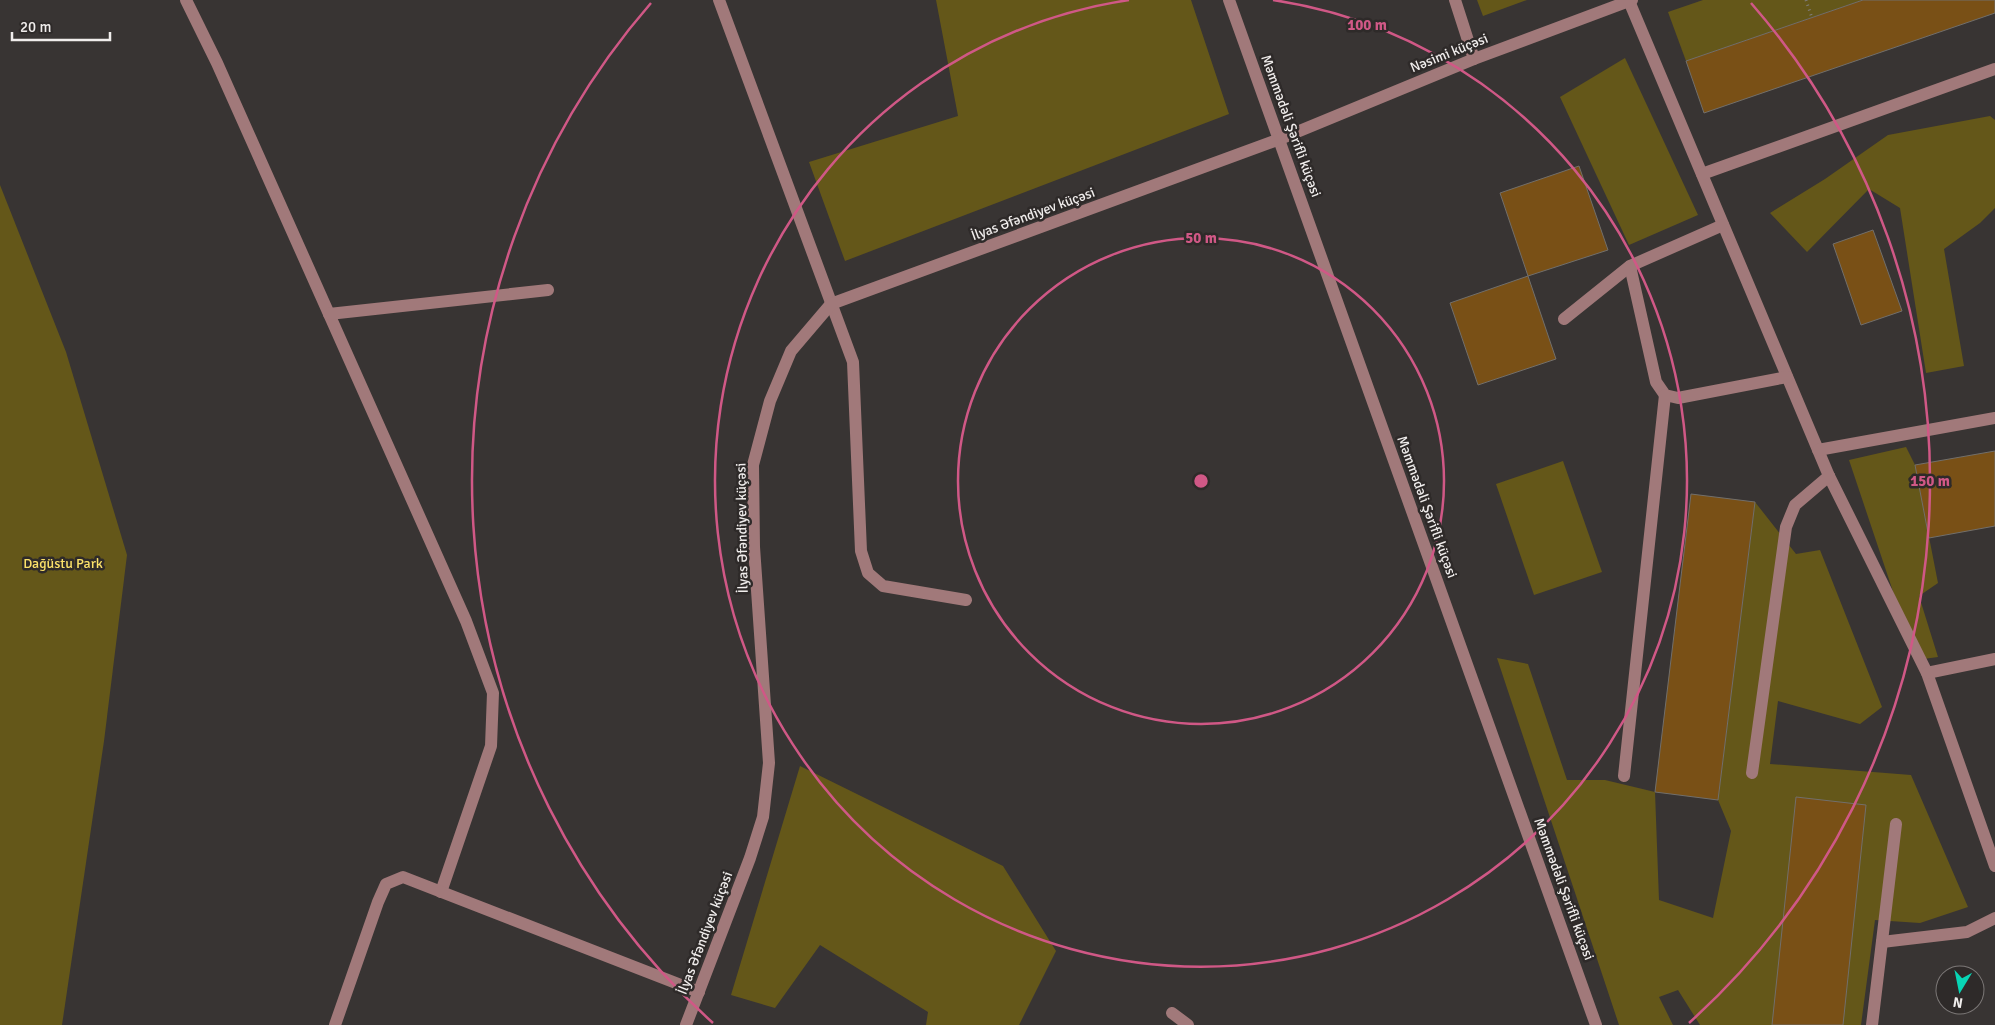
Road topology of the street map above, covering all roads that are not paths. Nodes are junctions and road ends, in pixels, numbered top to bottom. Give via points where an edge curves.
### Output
1 (186, 0) edge
2 (719, 0) edge
3 (1229, 0) edge
4 (1454, 0) edge
5 (1631, 0) edge
6 (1474, 59) junction
7 (1995, 69) edge
8 (1280, 140) junction
9 (1702, 174) junction
10 (1723, 225) junction
11 (1630, 266) junction
12 (548, 290) dead end
13 (831, 304) junction
14 (329, 314) junction
15 (1564, 319) dead end
16 (1787, 377) junction
17 (1665, 395) junction
18 (1995, 418) edge
19 (1818, 450) junction
20 (1829, 476) junction
21 (966, 600) dead end
22 (1995, 659) edge
23 (1927, 673) junction
24 (1752, 773) dead end
25 (1624, 776) dead end
26 (1896, 824) dead end
27 (1995, 866) edge
28 (441, 892) junction
29 (1995, 918) edge
30 (1882, 942) junction
31 (698, 992) junction
32 (1172, 1013) dead end
33 (335, 1025) edge
34 (686, 1025) edge
35 (1188, 1025) edge
36 (1596, 1025) edge
37 (1872, 1025) edge

1 - 14 street
2 - 13 street
3 - 8 street, Məmmədəli Şərifli küçəsi
4 - 6 street
5 - 6 street, Nəsimi küçəsi
5 - 9 street
6 - 8 street, Nəsimi küçəsi
7 - 9 street
8 - 13 street, İlyas Əfəndiyev küçəsi
8 - 36 street, Məmmədəli Şərifli küçəsi
9 - 10 street
10 - 11 street
10 - 16 street
11 - 15 street
11 - 17 street via 1656,382
12 - 14 street
13 - 21 street via 853,362 861,551 868,573 883,586
13 - 31 street, İlyas Əfəndiyev küçəsi via 791,351 770,401 753,465 754,546 769,763 763,817
14 - 28 street via 466,621 493,693 491,746
16 - 17 street via 1678,398
16 - 19 street
17 - 25 street
18 - 19 street
19 - 20 street
20 - 23 street
20 - 24 street via 1795,505 1786,527
22 - 23 street
23 - 27 street
26 - 30 street
28 - 31 street
28 - 33 street via 403,877 386,884
29 - 30 street via 1967,932
30 - 37 street
31 - 34 street, İlyas Əfəndiyev küçəsi
32 - 35 street

